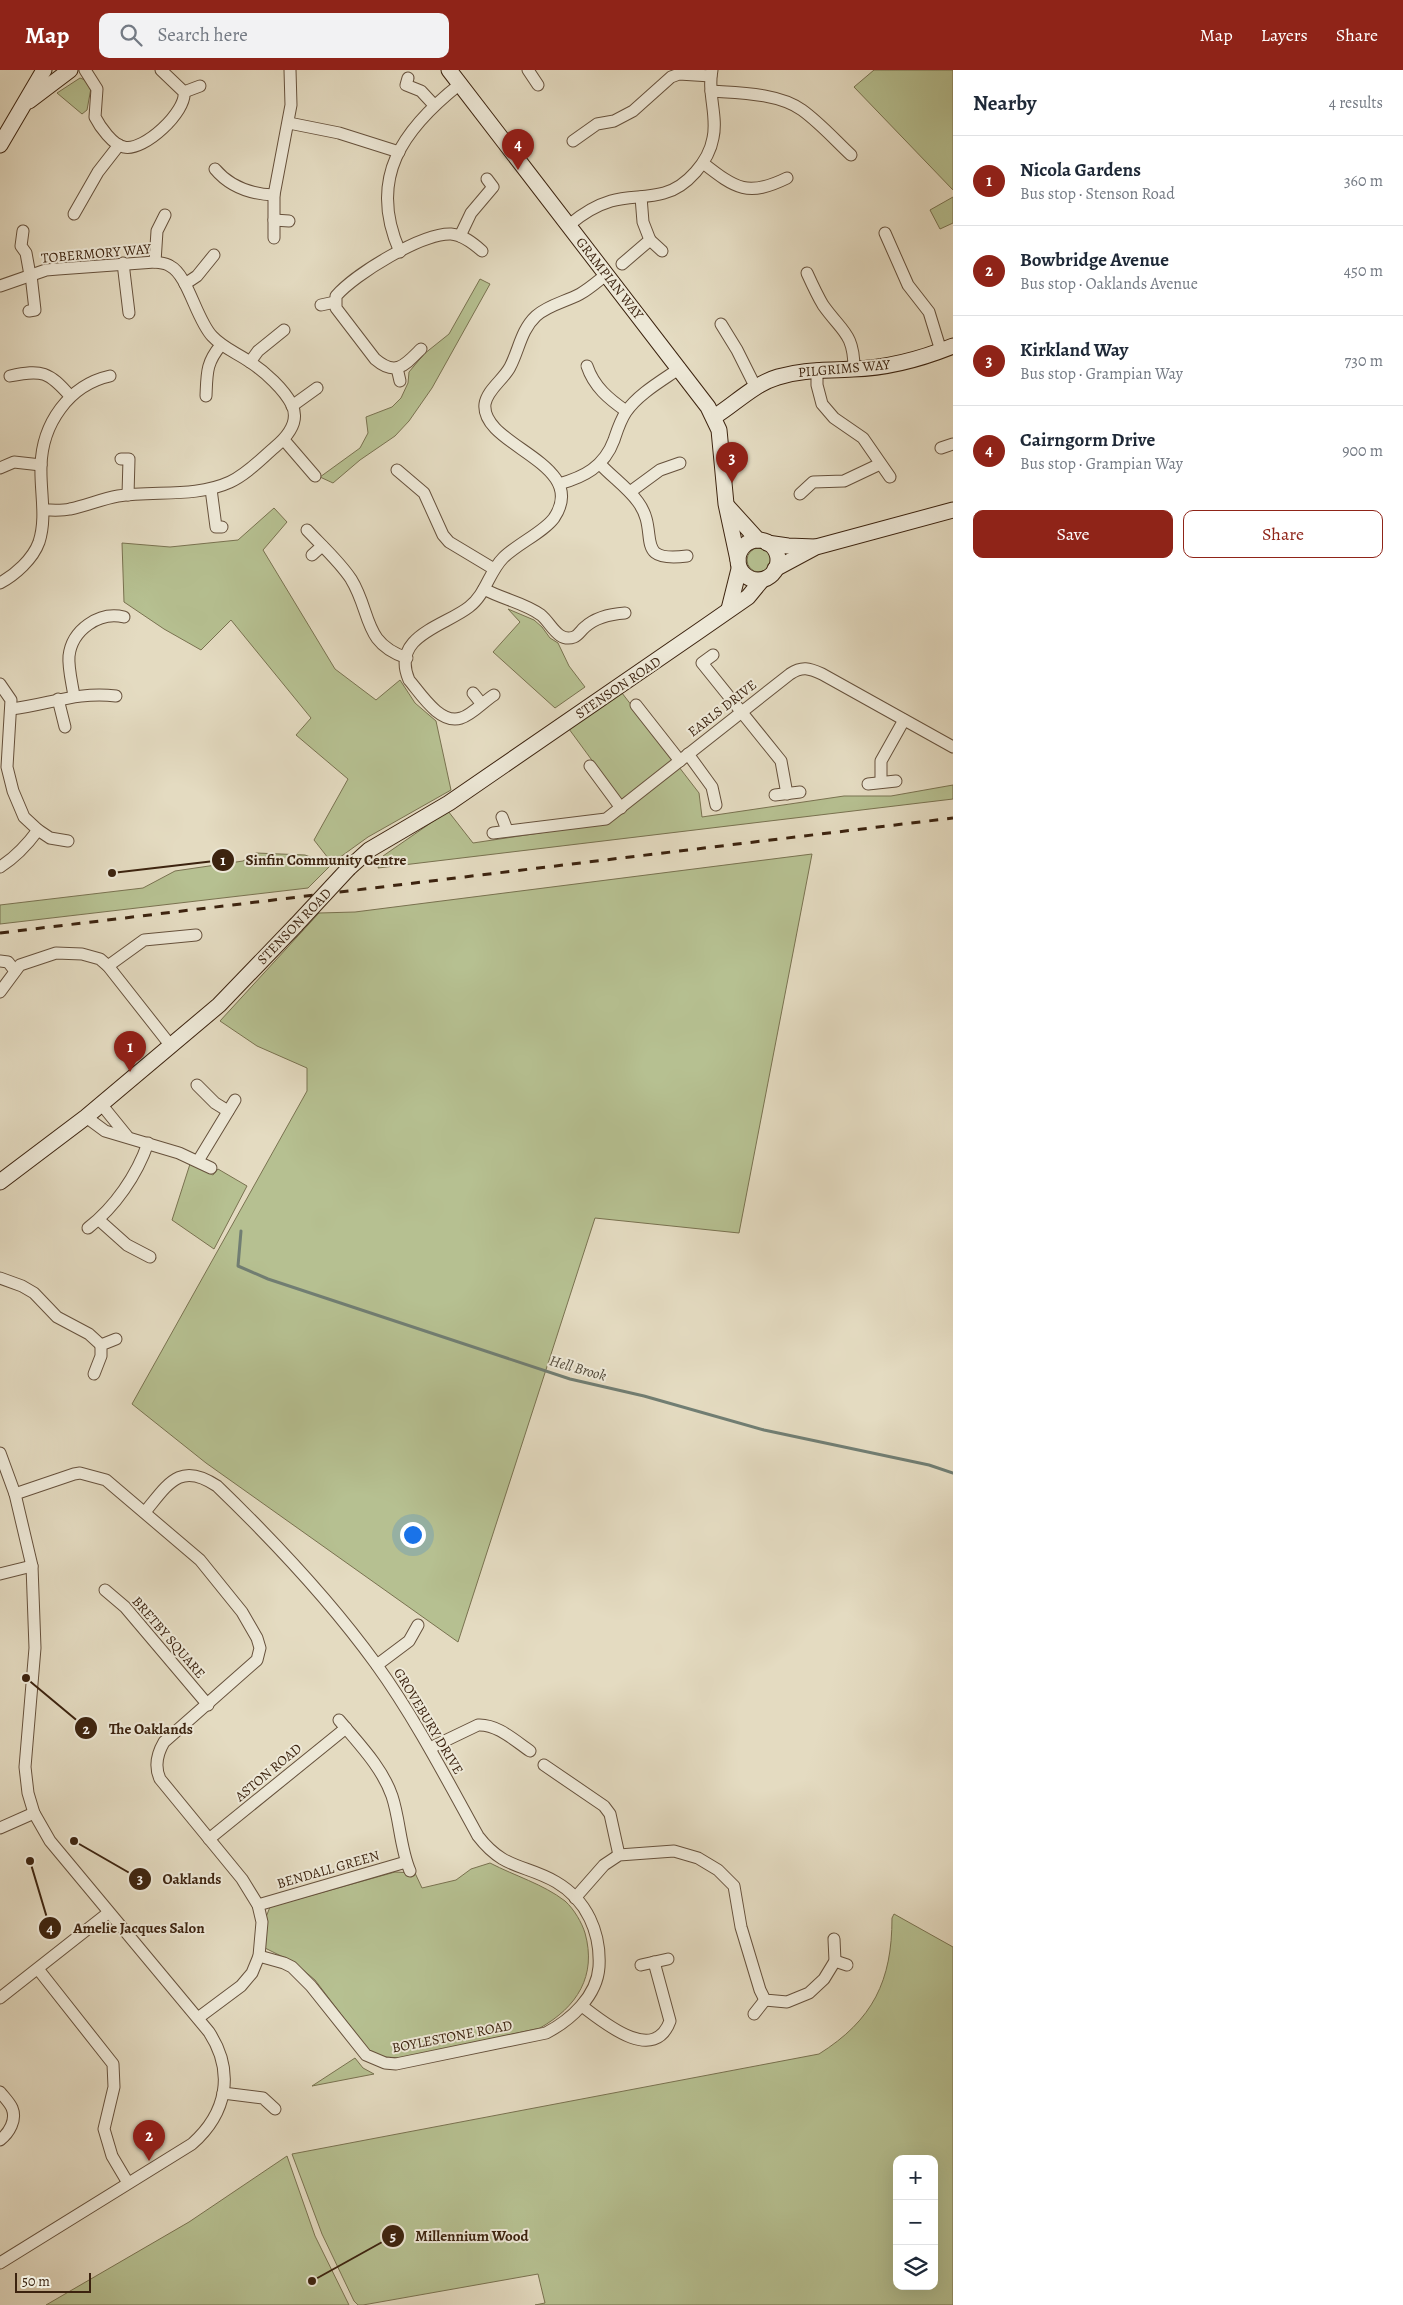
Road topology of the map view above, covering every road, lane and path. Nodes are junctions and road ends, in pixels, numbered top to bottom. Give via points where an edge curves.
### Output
1 (44, 70) edge
2 (70, 70) edge
3 (85, 70) edge
4 (161, 70) edge
5 (290, 70) edge
6 (449, 70) edge
7 (711, 73) edge
8 (408, 78) dead end
9 (460, 84) junction
10 (200, 86) dead end
11 (710, 91) junction
12 (184, 92) junction
13 (24, 105) junction
14 (434, 105) junction
15 (289, 123) junction
16 (2, 137) edge
17 (573, 141) dead end
18 (118, 145) junction
19 (399, 152) junction
20 (850, 155) dead end
21 (703, 163) junction
22 (215, 168) dead end
23 (788, 178) dead end
24 (487, 179) dead end
25 (745, 188) junction
26 (274, 196) junction
27 (641, 197) junction
28 (742, 200) dead end
29 (74, 214) dead end
30 (165, 215) dead end
31 (274, 220) junction
32 (289, 221) dead end
33 (569, 225) junction
34 (23, 231) dead end
35 (885, 233) dead end
36 (460, 236) junction
37 (274, 238) dead end
38 (650, 240) junction
39 (482, 251) dead end
40 (662, 251) dead end
41 (400, 252) junction
42 (214, 255) dead end
43 (155, 262) junction
44 (123, 263) junction
45 (622, 264) dead end
46 (608, 274) junction
47 (807, 274) dead end
48 (30, 275) junction
49 (185, 284) junction
50 (0, 286) edge
51 (335, 302) junction
52 (321, 305) dead end
53 (29, 311) dead end
54 (128, 313) dead end
55 (721, 324) dead end
56 (284, 330) dead end
57 (221, 345) junction
58 (947, 348) edge
59 (421, 349) dead end
60 (250, 362) junction
61 (587, 366) dead end
62 (397, 368) junction
63 (680, 368) junction
64 (817, 369) junction
65 (854, 369) junction
66 (10, 376) dead end
67 (110, 376) dead end
68 (400, 381) dead end
69 (317, 388) dead end
70 (756, 388) junction
71 (70, 396) junction
72 (206, 396) dead end
73 (292, 406) junction
74 (626, 411) junction
75 (714, 417) junction
76 (284, 440) junction
77 (953, 444) edge
78 (941, 448) dead end
79 (121, 459) dead end
80 (680, 463) dead end
81 (600, 464) junction
82 (880, 464) junction
83 (41, 465) junction
84 (0, 468) edge
85 (396, 470) dead end
86 (315, 476) dead end
87 (890, 477) dead end
88 (559, 484) junction
89 (210, 489) junction
90 (630, 492) junction
91 (800, 494) dead end
92 (128, 495) junction
93 (726, 504) junction
94 (44, 510) junction
95 (953, 510) edge
96 (222, 527) dead end
97 (307, 530) dead end
98 (762, 542) junction
99 (322, 546) junction
100 (816, 546) junction
101 (312, 555) dead end
102 (687, 556) dead end
103 (738, 564) junction
104 (775, 569) junction
105 (494, 570) junction
106 (762, 580) junction
107 (0, 583) edge
108 (484, 589) junction
109 (729, 609) junction
110 (624, 613) dead end
111 (124, 618) dead end
112 (712, 655) dead end
113 (407, 658) junction
114 (0, 684) edge
115 (473, 693) dead end
116 (494, 695) dead end
117 (74, 696) junction
118 (116, 696) dead end
119 (58, 699) junction
120 (481, 703) junction
121 (636, 705) dead end
122 (11, 709) junction
123 (741, 712) junction
124 (904, 720) junction
125 (65, 727) dead end
126 (953, 747) edge
127 (684, 758) junction
128 (590, 766) dead end
129 (3, 768) edge
130 (896, 780) dead end
131 (881, 782) junction
132 (868, 784) dead end
133 (800, 792) dead end
134 (787, 794) junction
135 (775, 796) dead end
136 (716, 805) dead end
137 (621, 808) junction
138 (502, 817) dead end
139 (38, 830) junction
140 (506, 830) junction
141 (493, 833) dead end
142 (68, 842) dead end
143 (0, 867) edge
144 (196, 934) dead end
145 (0, 961) edge
146 (108, 966) junction
147 (15, 971) junction
148 (0, 992) edge
149 (171, 1046) junction
150 (198, 1085) dead end
151 (235, 1100) dead end
152 (101, 1104) junction
153 (228, 1111) junction
154 (86, 1116) junction
155 (127, 1136) junction
156 (148, 1143) junction
157 (198, 1161) junction
158 (211, 1168) dead end
159 (0, 1182) edge
160 (99, 1220) junction
161 (88, 1228) dead end
162 (149, 1259) dead end
163 (0, 1278) edge
164 (116, 1339) dead end
165 (101, 1345) junction
166 (94, 1374) dead end
167 (0, 1453) edge
168 (15, 1494) junction
169 (145, 1512) junction
170 (32, 1566) junction
171 (0, 1574) edge
172 (105, 1590) dead end
173 (418, 1626) dead end
174 (377, 1665) junction
175 (208, 1705) junction
176 (342, 1724) joint
177 (430, 1748) junction
178 (530, 1751) dead end
179 (544, 1765) dead end
180 (34, 1813) junction
181 (0, 1828) edge
182 (209, 1840) junction
183 (619, 1855) junction
184 (575, 1898) junction
185 (258, 1905) junction
186 (108, 1913) junction
187 (834, 1939) dead end
188 (259, 1956) junction
189 (668, 1959) dead end
190 (835, 1961) junction
191 (654, 1962) junction
192 (641, 1965) dead end
193 (847, 1965) dead end
194 (38, 1969) junction
195 (0, 1998) edge
196 (765, 2000) junction
197 (582, 2006) junction
198 (754, 2014) dead end
199 (198, 2018) junction
200 (546, 2033) joint
201 (0, 2092) edge
202 (223, 2093) junction
203 (275, 2108) dead end
204 (0, 2140) edge
205 (128, 2184) junction
206 (0, 2263) edge

1 - 13 street
2 - 13 street
3 - 18 street via 97,89 95,117
4 - 12 street
5 - 15 street
6 - 9 street, GRAMPIAN WAY
7 - 11 street
7 - 17 street via 671,77 634,111 614,121 597,124
8 - 14 street via 406,85 421,91
9 - 14 street
9 - 33 street, GRAMPIAN WAY
10 - 12 street
11 - 20 street via 784,101 801,110 836,148
11 - 21 street via 714,138
12 - 18 street via 183,104 155,135 134,147
13 - 16 street
14 - 19 street via 412,128
15 - 19 street via 339,133
15 - 26 street
18 - 29 street
19 - 41 street via 387,200 390,225
21 - 25 street via 731,183
21 - 27 street via 679,187
22 - 26 street via 227,182 242,190
23 - 25 street via 768,188
24 - 36 street via 493,187 470,213
25 - 28 street
26 - 31 street
27 - 33 street via 602,204
27 - 38 street via 642,222
30 - 43 street via 157,231
31 - 32 street
31 - 37 street
33 - 46 street, GRAMPIAN WAY
34 - 48 street via 21,246 26,253
35 - 58 street via 908,285 929,312
36 - 39 street
36 - 41 street via 435,236
38 - 40 street
38 - 45 street
41 - 51 street via 372,267 341,291
42 - 49 street via 197,276
43 - 44 street, TOBERMORY WAY
43 - 49 street, TOBERMORY WAY via 177,270
44 - 48 street, TOBERMORY WAY
44 - 54 street
46 - 63 street, GRAMPIAN WAY
46 - 88 street via 580,294 544,310 531,321 511,365 485,404 486,414 494,427 544,466
47 - 65 street via 818,306 850,338
48 - 50 street, TOBERMORY WAY
48 - 53 street via 35,310
49 - 57 street, TOBERMORY WAY via 198,315
51 - 52 street
51 - 62 street via 336,308 375,359 387,367
55 - 70 street
56 - 60 street via 258,351
57 - 60 street, TOBERMORY WAY
57 - 72 street via 207,368
58 - 65 street, PILGRIMS WAY via 903,362
59 - 62 street
60 - 73 street, TOBERMORY WAY via 269,378
61 - 74 street via 598,388
62 - 68 street
63 - 74 street
63 - 75 street, GRAMPIAN WAY
64 - 65 street, PILGRIMS WAY
64 - 70 street, PILGRIMS WAY via 777,377
64 - 82 street via 822,404 834,418 863,438
66 - 71 street via 46,374
67 - 71 street via 97,379
69 - 73 street
70 - 75 street, PILGRIMS WAY
71 - 83 street via 48,430
73 - 76 street via 293,424
74 - 81 street via 610,450
75 - 93 street, GRAMPIAN WAY via 720,440
76 - 86 street
76 - 89 street via 232,481
77 - 78 street
79 - 92 street via 129,459
80 - 90 street via 660,470
81 - 88 street via 580,478
81 - 90 street
82 - 87 street
82 - 91 street via 844,481 813,482
83 - 84 street via 14,462
83 - 94 street
85 - 105 street via 424,493 449,542
88 - 105 street via 560,505 550,523 521,542
89 - 92 street
89 - 96 street via 216,527
90 - 102 street via 645,515 651,548 669,564
92 - 94 street via 71,509
93 - 98 street
93 - 103 street, GRAMPIAN WAY
94 - 107 street via 38,545 31,557
95 - 100 street
97 - 99 street
98 - 100 street
98 - 103 street via 751,541 743,547
98 - 104 street via 776,554
99 - 101 street
99 - 113 street via 352,582 380,645
100 - 104 street
103 - 106 street via 751,579
103 - 109 street
104 - 106 street
105 - 108 street
106 - 109 street, STENSON ROAD via 748,597
108 - 110 street via 539,613 566,638 574,637 609,609
108 - 113 street via 468,608 420,635
109 - 149 street, STENSON ROAD, bridge via 449,803 369,850 219,1005
111 - 117 street via 113,615 98,618 81,631 69,658
112 - 123 street via 702,663
113 - 120 street via 410,680 445,717 463,718
114 - 122 street via 7,693
115 - 120 street
116 - 120 street
117 - 118 street
117 - 119 street
119 - 122 street
119 - 125 street
121 - 127 street
122 - 129 street
123 - 124 street, EARLS DRIVE via 790,674 805,668 822,674
123 - 127 street, EARLS DRIVE
123 - 134 street via 781,762
124 - 126 street, EARLS DRIVE
124 - 131 street via 881,761
127 - 136 street via 712,787
127 - 137 street, EARLS DRIVE
128 - 137 street
129 - 139 street via 24,817
130 - 131 street
131 - 132 street
133 - 134 street
134 - 135 street
137 - 140 street, EARLS DRIVE via 597,822
138 - 140 street
139 - 142 street via 50,838
139 - 143 street via 12,860
140 - 141 street, EARLS DRIVE
144 - 146 street via 144,940
145 - 147 street via 8,962
146 - 147 street via 100,959 82,954 56,953 20,965
146 - 149 street
147 - 148 street
149 - 152 street, STENSON ROAD
150 - 153 street
151 - 153 street
152 - 154 street, STENSON ROAD
152 - 155 street
153 - 157 street
154 - 155 street via 105,1131
154 - 159 street, STENSON ROAD
155 - 156 street
156 - 157 street
156 - 160 street via 138,1169
157 - 158 street
160 - 161 street
160 - 162 street
163 - 165 street via 34,1293 57,1317 89,1334
164 - 165 street
165 - 166 street via 101,1356
167 - 168 street
168 - 169 street via 80,1473 106,1480
168 - 170 street
169 - 174 street, GROVEBURY DRIVE via 167,1486 181,1476 190,1474 208,1480 314,1586
169 - 175 street via 200,1560 242,1612 257,1638 260,1648 257,1660
170 - 171 street
170 - 180 street via 35,1648 25,1767
172 - 175 street, BRETBY SQUARE via 125,1607
173 - 174 street via 409,1641
174 - 177 street, GROVEBURY DRIVE
175 - 182 street via 164,1742 157,1760 157,1772
176 - 182 street, ASTON ROAD
176 - 185 street, BENDALL GREEN via 383,1774 400,1823 408,1867
177 - 178 street via 484,1725 504,1733
177 - 184 street, GROVEBURY DRIVE via 486,1846 508,1863 556,1882
179 - 183 street via 604,1806 610,1814
180 - 181 street
180 - 186 street via 50,1841
182 - 185 street via 242,1879
183 - 184 street via 604,1865
183 - 196 street via 674,1851 698,1858 718,1870 734,1886 742,1927
184 - 197 street, GROVEBURY DRIVE via 594,1926 600,1949 596,1981
185 - 188 street via 262,1922
186 - 194 street
186 - 199 street
187 - 190 street
188 - 199 street via 252,1973 241,1986
188 - 200 street, BOYLESTONE ROAD via 284,1962 302,1975 366,2055 385,2063 396,2064
189 - 191 street
190 - 193 street
190 - 196 street via 824,1979 808,1993 787,2002
191 - 192 street
191 - 197 street via 670,2021 664,2034 646,2039 630,2038
194 - 195 street
194 - 205 street via 113,2064 114,2087 104,2129 112,2156
196 - 198 street
197 - 200 street, GROVEBURY DRIVE
199 - 202 street via 218,2045 224,2074
201 - 204 street via 12,2109 13,2123 7,2135
202 - 203 street via 263,2098
202 - 205 street via 218,2112 202,2135 181,2152
205 - 206 street

